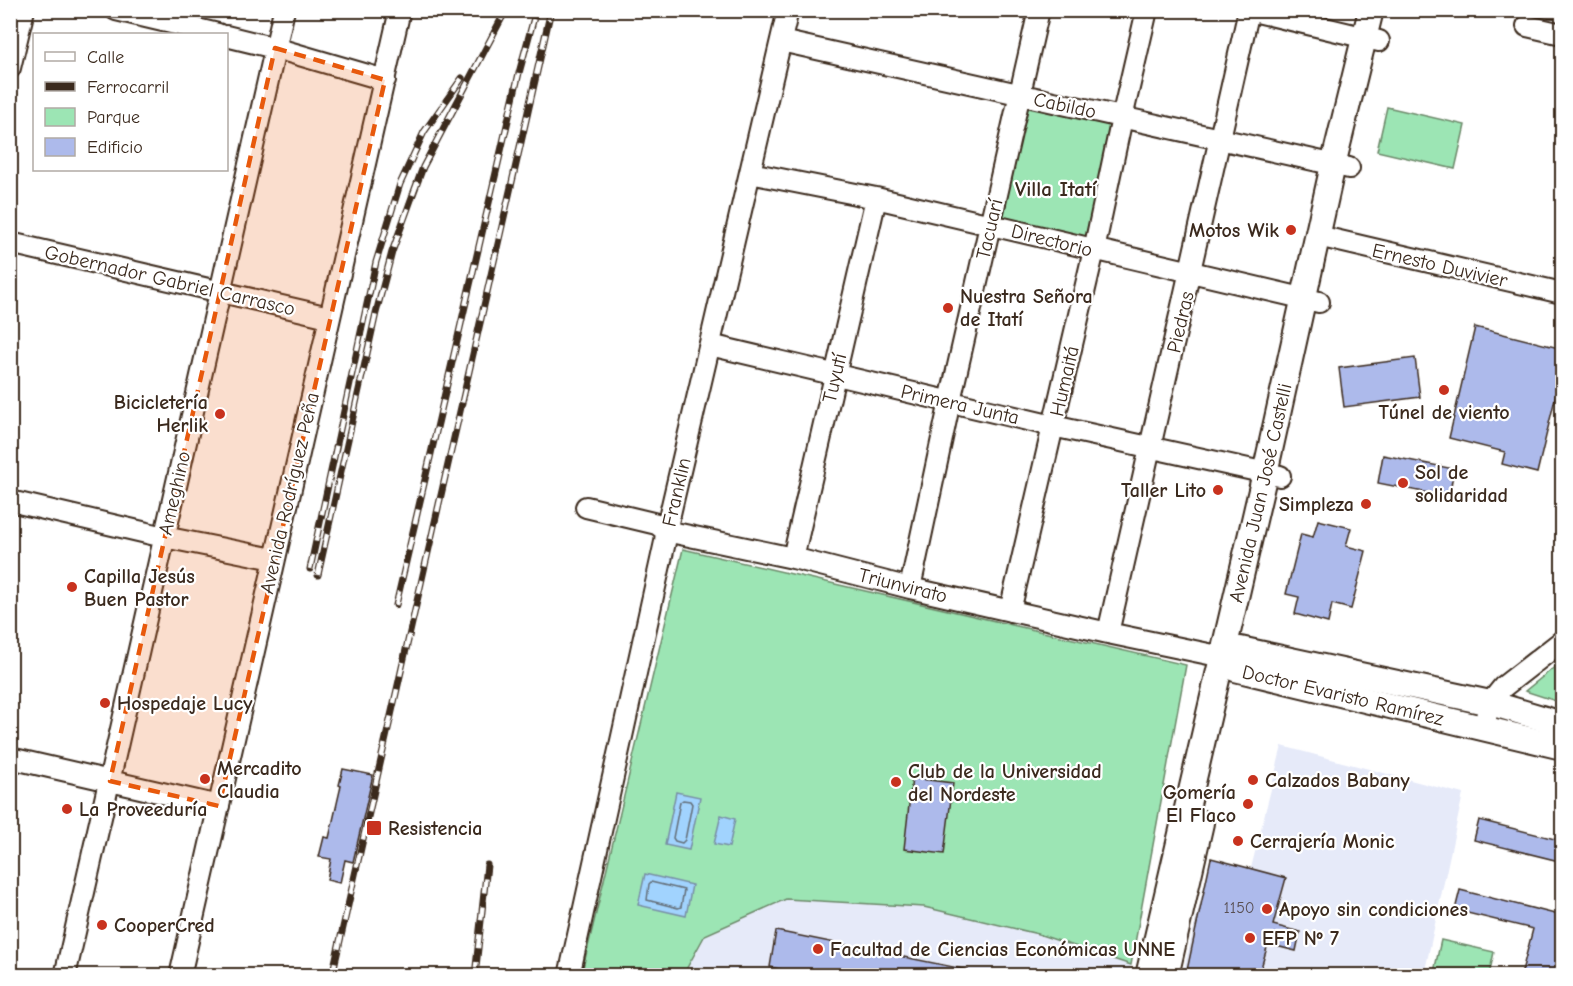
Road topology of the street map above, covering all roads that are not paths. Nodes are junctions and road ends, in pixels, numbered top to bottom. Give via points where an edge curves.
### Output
1 (24, 10) edge
2 (116, 10) edge
3 (284, 10) edge
4 (400, 10) edge
5 (788, 10) edge
6 (1039, 10) edge
7 (1147, 10) edge
8 (1371, 10) edge
9 (1386, 10) edge
10 (1249, 11) edge
11 (1527, 26) dead end
12 (214, 33) edge
13 (1563, 34) edge
14 (228, 36) edge
15 (1372, 39) junction
16 (781, 41) junction
17 (275, 48) junction
18 (10, 68) edge
19 (385, 80) junction
20 (1019, 96) junction
21 (1122, 118) junction
22 (1219, 140) junction
23 (1341, 166) junction
24 (750, 173) junction
25 (876, 198) junction
26 (990, 225) junction
27 (1326, 238) junction
28 (10, 243) edge
29 (1094, 250) junction
30 (1191, 271) junction
31 (220, 293) junction
32 (1563, 293) edge
33 (1311, 299) junction
34 (329, 317) junction
35 (710, 345) junction
36 (835, 375) junction
37 (950, 401) junction
38 (1053, 426) junction
39 (1151, 447) junction
40 (1273, 475) junction
41 (10, 501) edge
42 (586, 507) dead end
43 (666, 531) junction
44 (164, 537) junction
45 (793, 558) junction
46 (274, 559) junction
47 (910, 588) junction
48 (1010, 610) junction
49 (1108, 633) junction
50 (1563, 641) edge
51 (1233, 658) junction
52 (1490, 703) junction
53 (1563, 724) edge
54 (1483, 728) junction
55 (1563, 747) edge
56 (10, 758) edge
57 (110, 781) junction
58 (219, 806) junction
59 (65, 975) edge
60 (180, 975) edge
61 (569, 975) edge
62 (1148, 975) edge
63 (1166, 975) edge

1 - 18 street
2 - 12 street
3 - 17 street, Ameghino
4 - 19 street, Avenida Rodríguez Peña
5 - 16 street, Franklin
6 - 20 street, Tacuarí
7 - 21 street, Humaitá
8 - 15 main road, Avenida Juan José Castelli
9 - 15 main road, Avenida Juan José Castelli
10 - 15 street
10 - 22 street, Piedras
11 - 13 street
14 - 17 street
15 - 23 main road, Avenida Juan José Castelli
16 - 20 street, Cabildo
16 - 24 street, Franklin
17 - 19 street
17 - 31 street, Ameghino
19 - 34 street, Avenida Rodríguez Peña
20 - 21 street, Cabildo
20 - 26 street, Tacuarí
21 - 22 street, Cabildo
21 - 29 street, Humaitá
22 - 23 street, Cabildo
22 - 30 street, Piedras
23 - 27 main road, Avenida Juan José Castelli
24 - 25 street, Directorio
24 - 35 street, Franklin
25 - 26 street, Directorio
25 - 36 street, Tuyutí
26 - 29 street, Directorio
26 - 37 street, Tacuarí
27 - 32 street, Ernesto Duvivier
27 - 33 main road, Avenida Juan José Castelli
28 - 31 street, Gobernador Gabriel Carrasco
29 - 30 street, Directorio
29 - 38 street, Humaitá
30 - 33 street, Directorio
30 - 39 street, Piedras
31 - 34 street, Gobernador Gabriel Carrasco
31 - 44 street, Ameghino
33 - 40 main road, Avenida Juan José Castelli
34 - 46 street, Avenida Rodríguez Peña
35 - 36 street, Primera Junta
35 - 43 street, Franklin
36 - 37 street, Primera Junta
36 - 45 street, Tuyutí
37 - 38 street, Primera Junta
37 - 47 street, Tacuarí
38 - 39 street, Primera Junta
38 - 48 street, Humaitá
39 - 40 street, Primera Junta
39 - 49 street, Piedras
40 - 51 main road, Avenida Juan José Castelli
41 - 44 street
42 - 43 street, Triunvirato via 657,524
43 - 45 street, Triunvirato
43 - 61 street, Franklin
44 - 46 street
44 - 57 street, Ameghino
45 - 47 street, Triunvirato
46 - 58 street, Avenida Rodríguez Peña
47 - 48 street, Triunvirato
48 - 49 street, Triunvirato
49 - 51 street, Triunvirato
50 - 52 street via 1503,687
51 - 52 main road, Doctor Evaristo Ramírez
51 - 54 main road, Doctor Evaristo Ramírez
51 - 62 main road, Avenida Juan José Castelli
51 - 63 main road, Avenida Juan José Castelli
52 - 53 main road, Doctor Evaristo Ramírez
52 - 54 street
54 - 55 main road, Doctor Evaristo Ramírez
56 - 57 street
57 - 58 street
57 - 59 street, Ameghino
58 - 60 street, Avenida Rodríguez Peña

